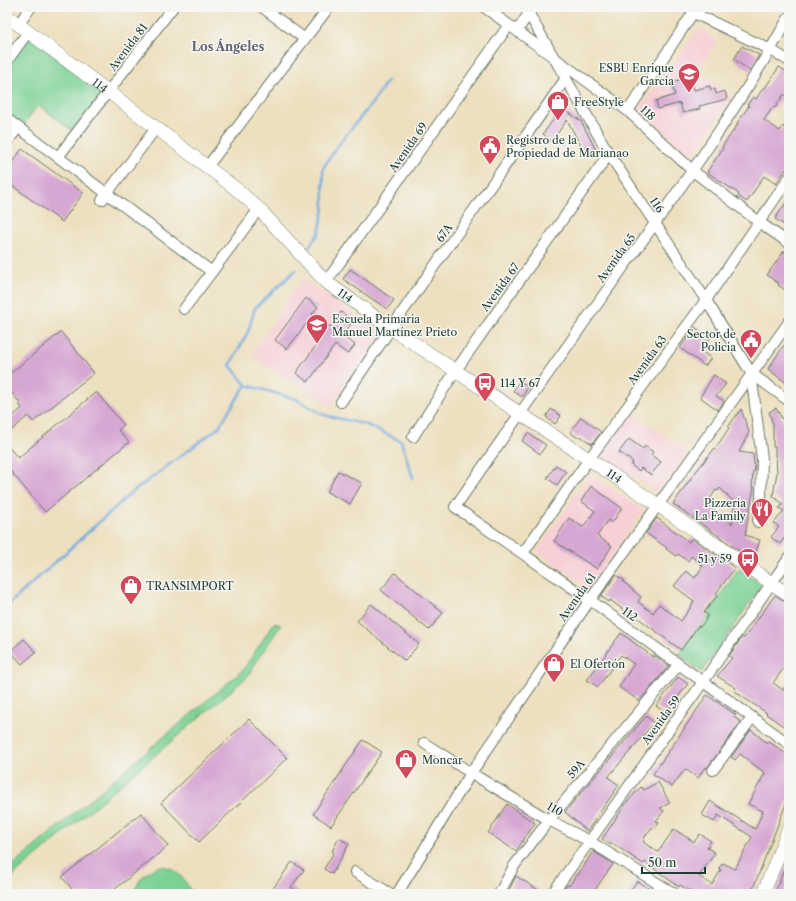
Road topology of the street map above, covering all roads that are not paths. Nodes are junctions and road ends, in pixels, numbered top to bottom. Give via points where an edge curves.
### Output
1 (30, 7) edge
2 (173, 7) edge
3 (262, 7) edge
4 (329, 7) edge
5 (484, 7) edge
6 (529, 9) edge
7 (693, 9) edge
8 (7, 16) edge
9 (789, 17) edge
10 (513, 28) junction
11 (23, 29) junction
12 (305, 39) junction
13 (771, 50) junction
14 (553, 56) junction
15 (7, 61) edge
16 (789, 61) edge
17 (566, 78) junction
18 (109, 92) junction
19 (628, 111) junction
20 (7, 119) edge
21 (18, 128) junction
22 (156, 128) junction
23 (7, 142) edge
24 (609, 154) junction
25 (58, 157) junction
26 (207, 167) junction
27 (693, 171) junction
28 (789, 178) edge
29 (104, 197) junction
30 (259, 209) junction
31 (759, 222) junction
32 (655, 224) junction
33 (789, 243) edge
34 (212, 272) junction
35 (326, 282) junction
36 (706, 300) junction
37 (184, 309) dead end
38 (789, 322) edge
39 (391, 328) junction
40 (456, 370) junction
41 (752, 373) junction
42 (789, 401) edge
43 (342, 402) dead end
44 (519, 413) junction
45 (413, 437) dead end
46 (589, 459) junction
47 (658, 504) junction
48 (455, 507) joint
49 (758, 522) dead end
50 (522, 553) junction
51 (789, 558) edge
52 (772, 583) junction
53 (789, 595) edge
54 (590, 600) junction
55 (679, 664) junction
56 (703, 682) junction
57 (752, 718) junction
58 (424, 743) dead end
59 (789, 744) edge
60 (713, 770) dead end
61 (471, 773) junction
62 (550, 820) junction
63 (789, 828) edge
64 (589, 841) junction
65 (354, 872) dead end
66 (391, 894) edge
67 (397, 894) edge
68 (499, 894) edge
69 (552, 894) edge
70 (675, 894) edge
71 (764, 894) edge

1 - 11 street
2 - 18 street, Avenida 81
3 - 12 street
4 - 12 street
5 - 10 street, 118
6 - 10 street, Avenida 69
6 - 14 street, 116
7 - 13 street
7 - 19 street
8 - 11 main road, 114
9 - 13 street, Avenida 65
10 - 14 street, 118
10 - 35 street, Avenida 69
11 - 15 street
11 - 18 main road, 114
12 - 26 street
13 - 16 street
13 - 27 street, Avenida 65
14 - 17 street, 116
14 - 19 street, 118
17 - 24 street, 116
17 - 39 street, 67A
18 - 22 main road, 114
18 - 25 street, Avenida 81
19 - 27 street, 118
20 - 21 street
21 - 23 street
21 - 25 street
22 - 26 main road, 114
22 - 29 street
24 - 32 street, 116
24 - 40 street, Avenida 67
25 - 29 street
26 - 30 main road, 114
27 - 31 street, 118
27 - 32 street, Avenida 65
28 - 31 street, Avenida 63
29 - 34 street
30 - 34 street
30 - 35 main road, 114
31 - 33 street, 118
31 - 36 street, Avenida 63
32 - 36 street, 116
32 - 44 street, Avenida 65
34 - 37 street
35 - 39 main road, 114
36 - 41 street, 116
36 - 46 street, Avenida 63
38 - 41 street, Avenida 61
39 - 40 main road, 114
39 - 43 street, 67A
40 - 44 main road, 114
40 - 45 street, Avenida 67
41 - 42 street, 116
41 - 47 street, Avenida 61
41 - 49 street via 762,459 762,492
44 - 46 main road, 114
44 - 48 street, Avenida 65
46 - 47 main road, 114
46 - 50 street, Avenida 63
47 - 52 main road, 114
47 - 54 street, Avenida 61
48 - 50 street, 112
50 - 54 street, 112
51 - 52 street, Avenida 59
52 - 53 main road, 114
52 - 56 street, Avenida 59
54 - 55 street, 112
54 - 61 street, Avenida 61
55 - 56 street, 112
55 - 62 street, 59A
56 - 57 street, 112
56 - 64 street, Avenida 59
57 - 59 street, 112
57 - 60 street
58 - 61 street, 110
61 - 62 street, 110
61 - 67 street, Avenida 61
62 - 64 street, 110
62 - 68 street, 59A via 514,866
63 - 71 main road
64 - 69 street, Avenida 59
64 - 70 street, 110
65 - 66 street

